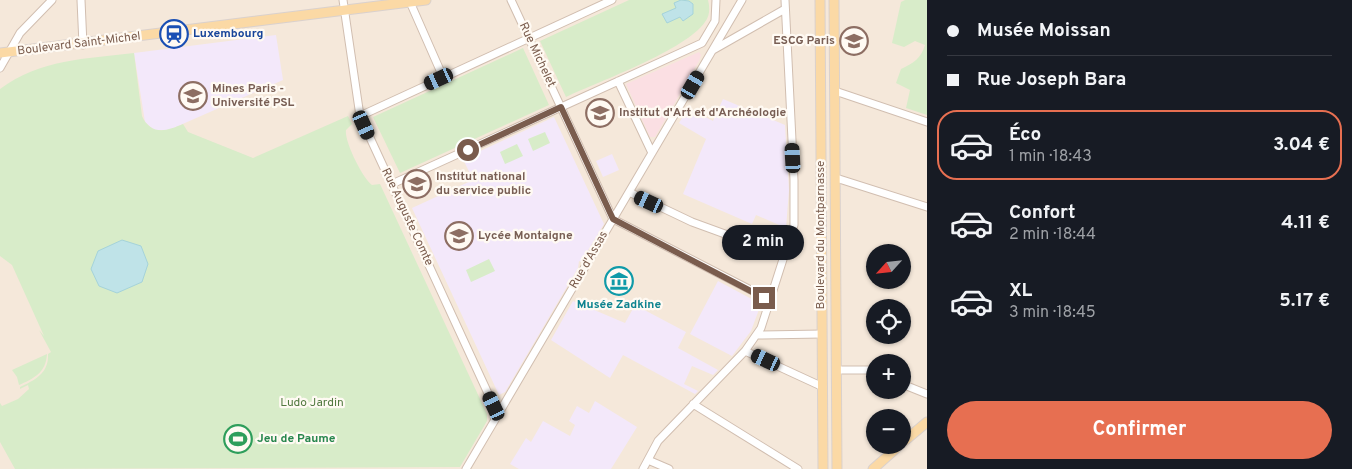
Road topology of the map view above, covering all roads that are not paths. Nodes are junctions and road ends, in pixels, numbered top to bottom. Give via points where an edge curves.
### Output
1 (52, 0) edge
2 (81, 0) edge
3 (343, 0) edge
4 (426, 0) edge
5 (511, 0) edge
6 (612, 0) edge
7 (716, 0) edge
8 (742, 0) edge
9 (785, 0) edge
10 (820, 0) edge
11 (834, 0) edge
12 (410, 2) junction
13 (594, 4) edge
14 (785, 9) junction
15 (344, 10) junction
16 (529, 38) junction
17 (702, 43) junction
18 (83, 44) junction
19 (713, 50) junction
20 (4, 53) edge
21 (0, 68) edge
22 (444, 77) junction
23 (618, 81) junction
24 (835, 91) junction
25 (561, 107) junction
26 (360, 116) junction
27 (927, 122) edge
28 (652, 153) junction
29 (836, 178) junction
30 (392, 184) junction
31 (629, 192) junction
32 (927, 207) edge
33 (613, 219) junction
34 (785, 256) junction
35 (770, 300) junction
36 (822, 334) junction
37 (757, 335) junction
38 (744, 351) junction
39 (837, 370) junction
40 (866, 370) edge
41 (823, 388) junction
42 (911, 388) edge
43 (927, 394) edge
44 (693, 404) junction
45 (498, 415) junction
46 (927, 422) edge
47 (911, 436) edge
48 (890, 454) edge
49 (648, 460) junction
50 (468, 468) edge
51 (643, 469) edge
52 (669, 469) edge
53 (798, 469) edge
54 (823, 469) edge
55 (838, 469) edge
56 (873, 469) edge

1 - 20 street
2 - 18 street
3 - 15 street, Rue Auguste Comte
4 - 12 main road, Boulevard Saint-Michel
5 - 16 street, Rue Michelet
6 - 13 street
7 - 17 street via 715,21
8 - 19 street, Rue d'Assas
9 - 14 street
10 - 36 main road, Boulevard du Montparnasse
11 - 24 main road, Boulevard du Montparnasse
12 - 15 main road, Boulevard Saint-Michel
12 - 22 street
13 - 16 street
14 - 19 street
14 - 34 street via 794,225
15 - 18 main road, Boulevard Saint-Michel
15 - 26 street, Rue Auguste Comte
16 - 22 street
16 - 25 street, Rue Michelet
17 - 19 street
17 - 23 street
18 - 20 main road, Boulevard Saint-Michel
19 - 28 street, Rue d'Assas
20 - 21 street
22 - 26 street
23 - 25 street
23 - 28 street
24 - 27 street
24 - 29 main road, Boulevard du Montparnasse
25 - 30 street
25 - 33 street, Rue Michelet
26 - 30 street, Rue Auguste Comte
28 - 31 street, Rue d'Assas
29 - 32 street
29 - 39 main road, Boulevard du Montparnasse
30 - 45 street, Rue Auguste Comte
31 - 33 street, Rue d'Assas
31 - 34 street via 692,222
33 - 35 street
33 - 45 street, Rue d'Assas
34 - 35 street
35 - 37 street
36 - 37 street
36 - 41 main road, Boulevard du Montparnasse
37 - 38 street
38 - 41 street
38 - 44 street
39 - 40 street
39 - 55 main road, Boulevard du Montparnasse
41 - 54 main road, Boulevard du Montparnasse
42 - 43 street
44 - 49 street via 658,441
44 - 53 street
45 - 50 street, Rue d'Assas
46 - 47 main road
48 - 56 main road
49 - 51 street
49 - 52 street

